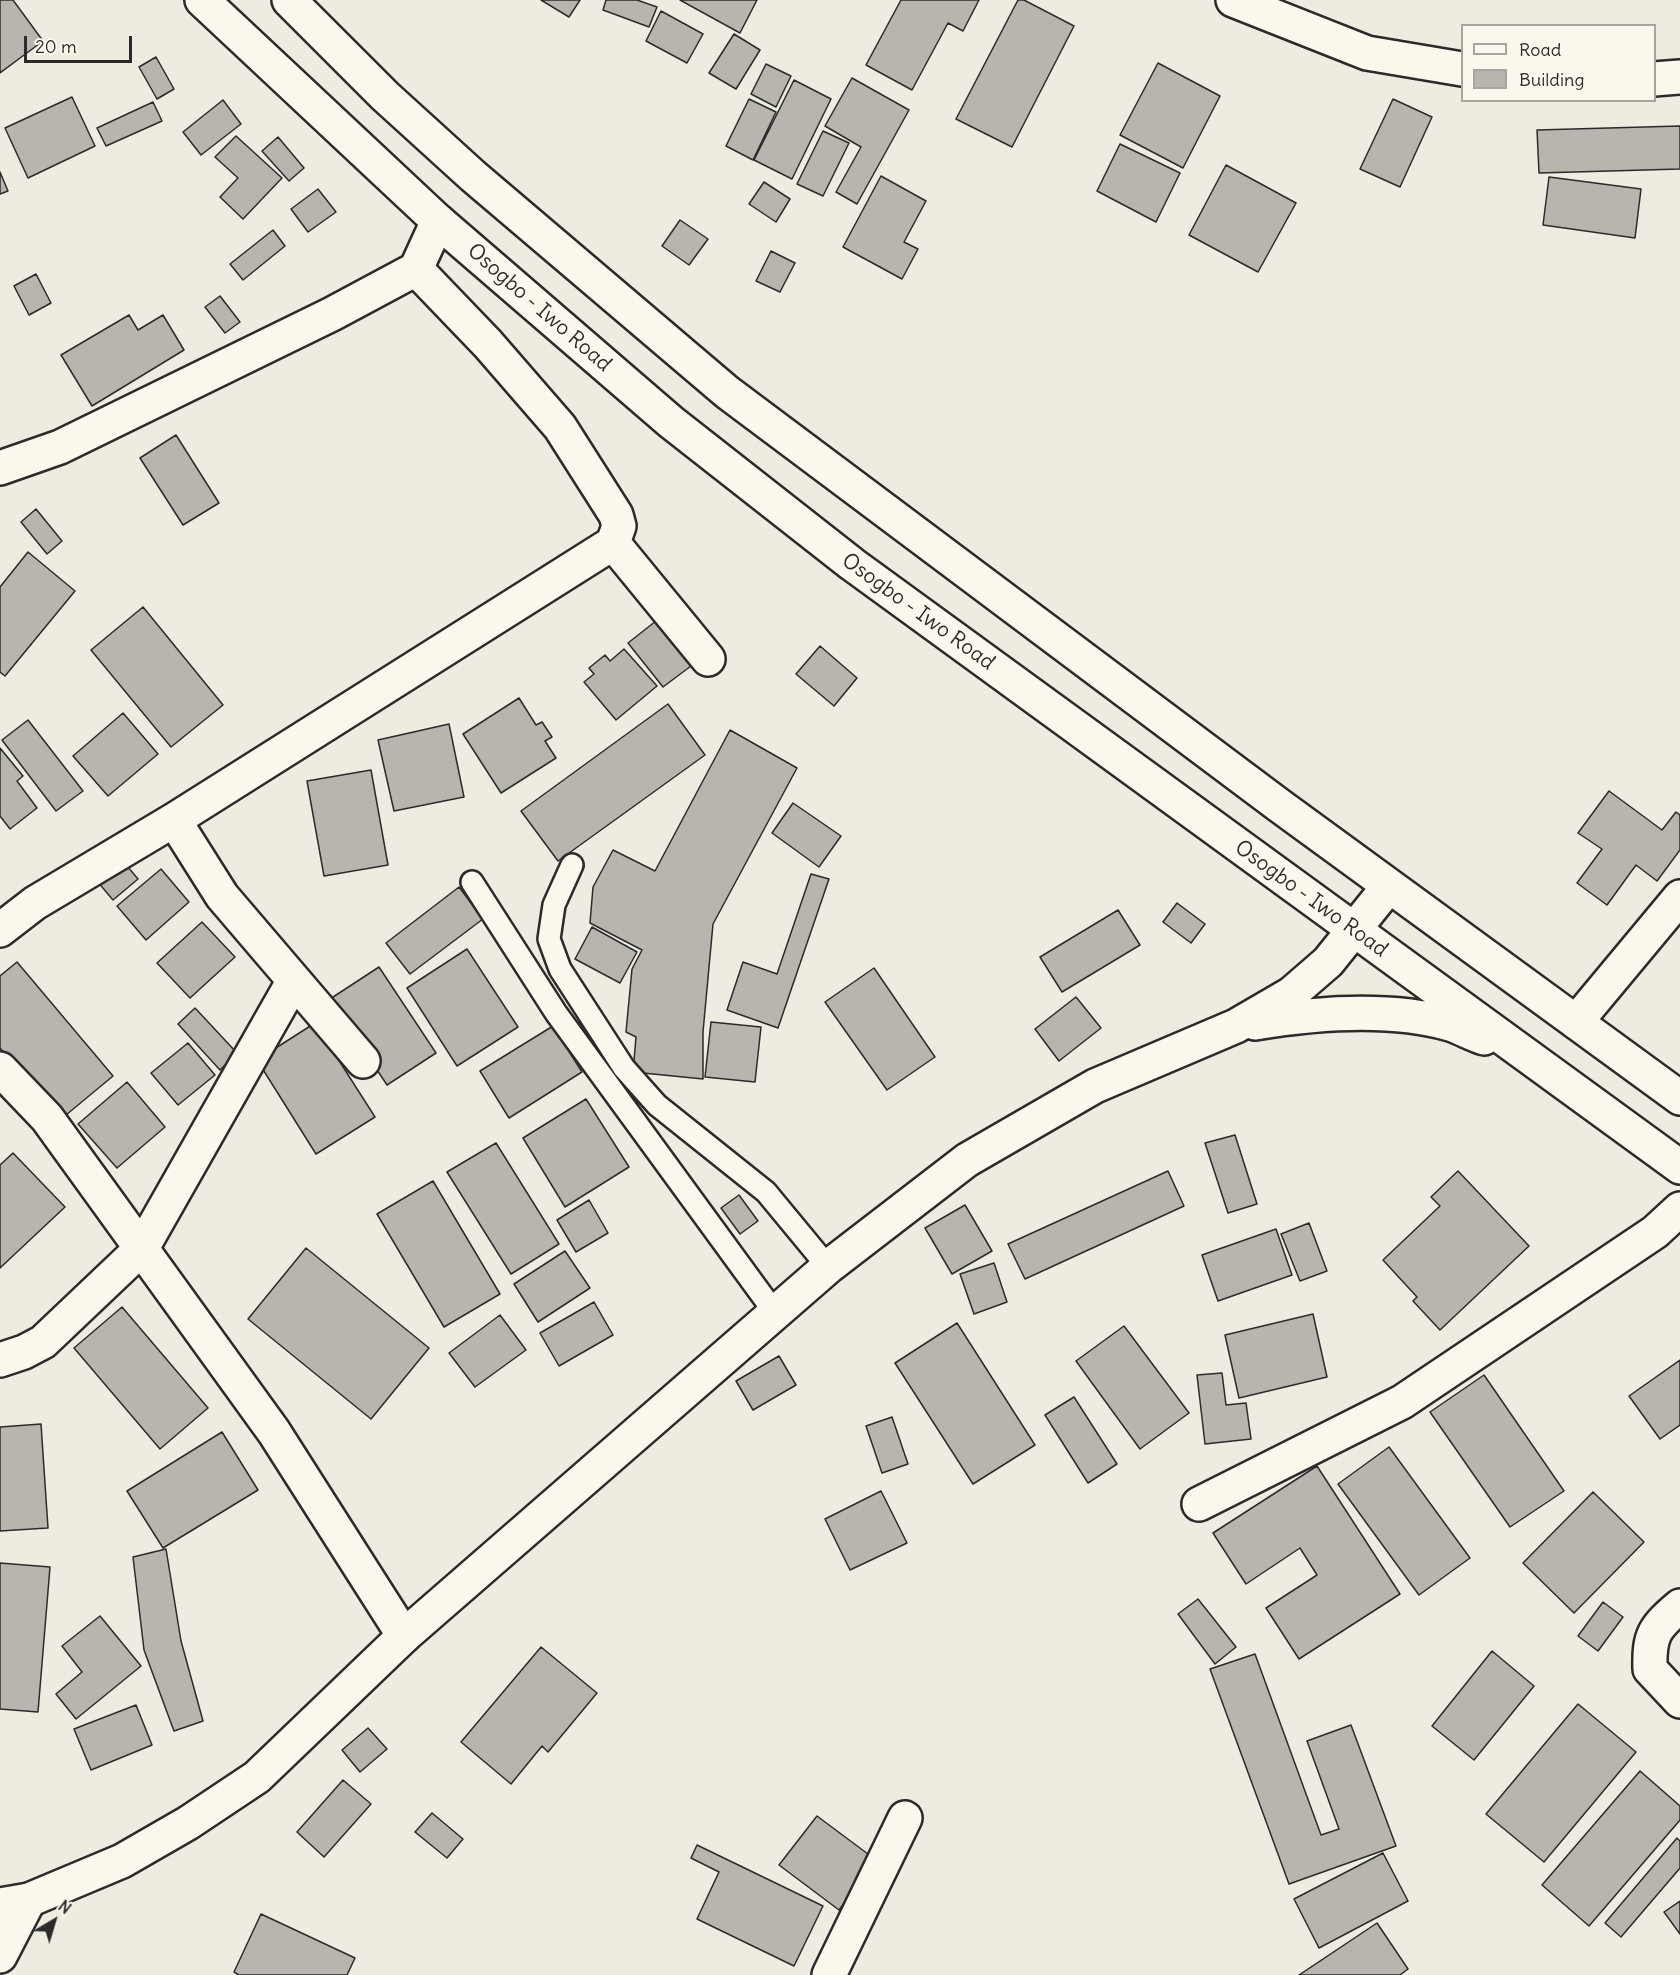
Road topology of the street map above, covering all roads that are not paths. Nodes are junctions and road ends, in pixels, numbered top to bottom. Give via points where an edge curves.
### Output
1 (202, 0) edge
2 (289, 0) edge
3 (1233, 0) edge
4 (1268, 5) edge
5 (1461, 69) edge
6 (1680, 77) edge
7 (1656, 79) edge
8 (438, 221) junction
9 (416, 269) junction
10 (0, 468) edge
11 (612, 543) junction
12 (708, 659) dead end
13 (174, 820) junction
14 (572, 865) dead end
15 (472, 882) dead end
16 (1389, 886) junction
17 (1680, 897) edge
18 (0, 930) edge
19 (1354, 930) junction
20 (293, 982) junction
21 (1576, 1023) junction
22 (1236, 1026) junction
23 (1526, 1056) junction
24 (363, 1061) dead end
25 (0, 1069) edge
26 (1680, 1098) edge
27 (1680, 1167) edge
28 (1680, 1209) edge
29 (141, 1248) junction
30 (828, 1267) junction
31 (775, 1313) junction
32 (0, 1360) edge
33 (1199, 1504) dead end
34 (1680, 1606) edge
35 (404, 1636) junction
36 (1680, 1701) edge
37 (905, 1818) dead end
38 (15, 1903) edge
39 (846, 1940) junction
40 (0, 1956) edge
41 (829, 1975) edge
42 (854, 1975) edge

1 - 8 main road, Osogbo - Iwo Road
2 - 16 main road via 385,96 473,176 727,392
3 - 4 main road
4 - 5 main road via 1367,53
6 - 7 main road
8 - 9 main road
8 - 19 main road, Osogbo - Iwo Road via 671,422 852,564
9 - 10 main road via 60,447
9 - 11 main road via 560,427 616,515 619,526
11 - 12 main road
11 - 13 main road
13 - 18 main road via 35,903
13 - 20 main road via 222,896
14 - 30 lane via 554,905 549,939 560,969 624,1068 657,1105 766,1192
15 - 31 lane via 556,1013
16 - 19 main road
16 - 21 main road
17 - 21 main road
19 - 22 main road via 1328,962 1291,994
19 - 23 main road, Osogbo - Iwo Road
20 - 24 main road
20 - 29 main road
21 - 26 main road
22 - 23 main road via 1304,1015 1405,1016 1449,1024
22 - 30 main road via 1095,1086 976,1155
23 - 27 main road, Osogbo - Iwo Road
25 - 29 main road via 47,1118
28 - 33 main road via 1656,1232 1402,1402
29 - 32 main road via 43,1342
29 - 35 main road via 274,1432
30 - 31 main road
31 - 35 main road
34 - 36 main road via 1659,1624 1650,1642 1650,1669
35 - 38 main road via 257,1777 122,1861
37 - 39 main road
38 - 40 main road
39 - 41 main road
39 - 42 main road

